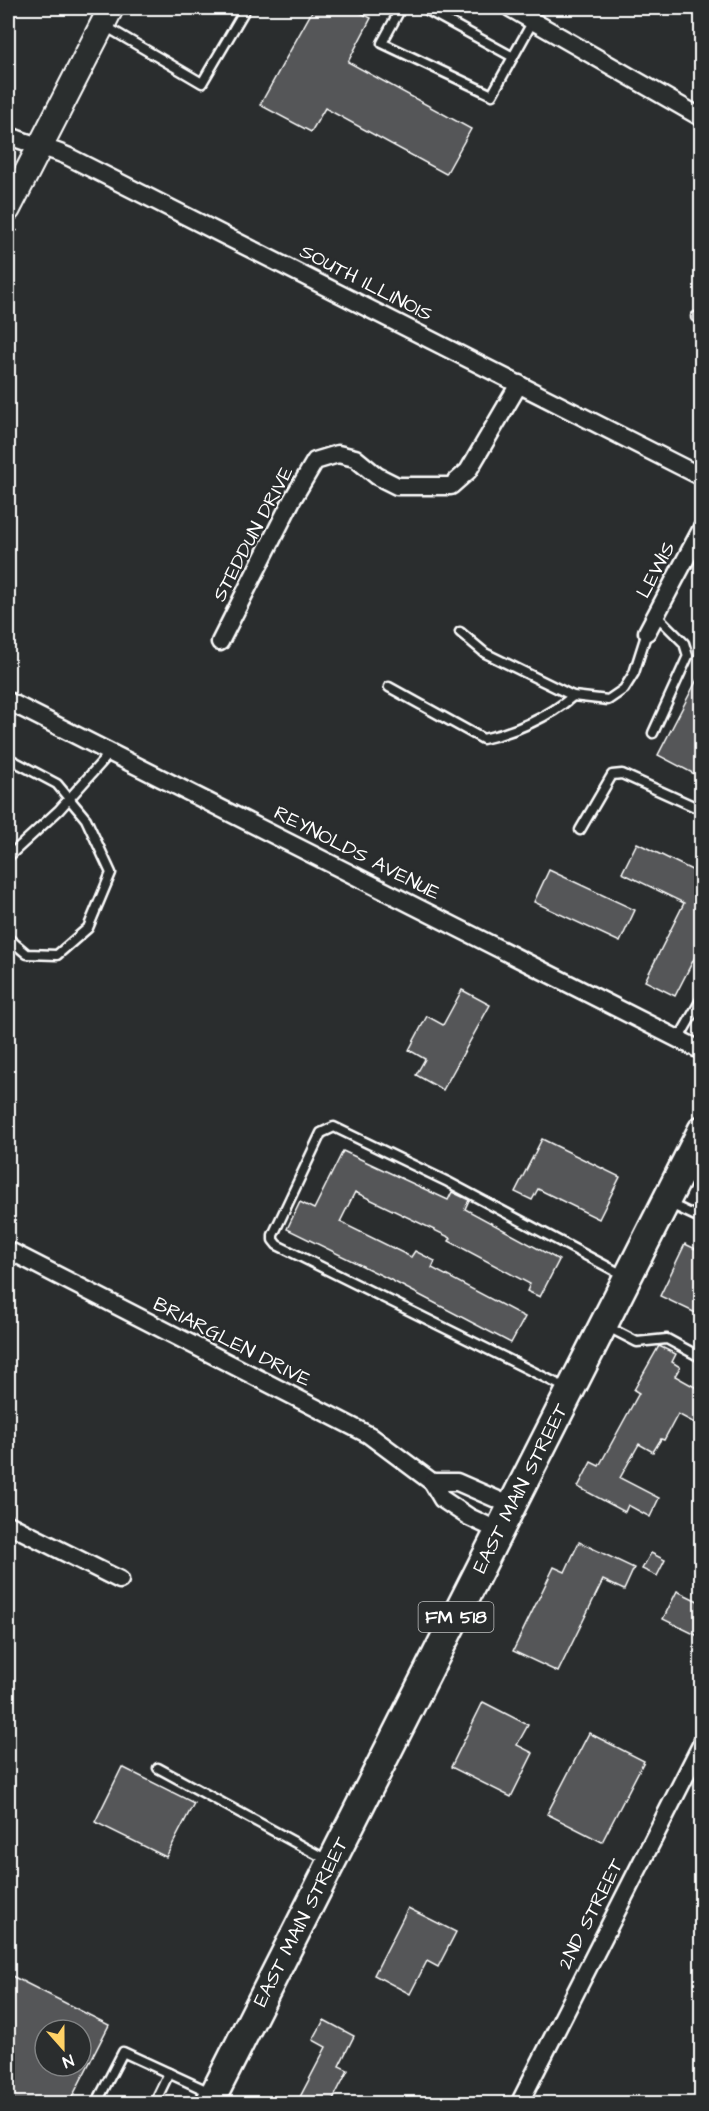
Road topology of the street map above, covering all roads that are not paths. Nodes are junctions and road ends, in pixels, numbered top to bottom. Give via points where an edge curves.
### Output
1 (246, 8) edge
2 (401, 8) edge
3 (510, 8) edge
4 (428, 9) edge
5 (107, 16) edge
6 (533, 21) junction
7 (513, 57) junction
8 (702, 118) edge
9 (8, 135) edge
10 (41, 146) junction
11 (8, 210) edge
12 (519, 384) junction
13 (702, 477) edge
14 (702, 528) edge
15 (656, 615) junction
16 (460, 632) dead end
17 (647, 632) joint
18 (220, 642) dead end
19 (389, 687) dead end
20 (573, 696) junction
21 (8, 701) edge
22 (652, 733) dead end
23 (110, 753) junction
24 (8, 758) edge
25 (69, 799) junction
26 (702, 810) edge
27 (580, 830) dead end
28 (8, 857) edge
29 (8, 938) edge
30 (702, 998) edge
31 (689, 1044) edge
32 (702, 1130) edge
33 (665, 1202) junction
34 (702, 1220) edge
35 (8, 1250) edge
36 (626, 1277) junction
37 (602, 1324) junction
38 (702, 1358) edge
39 (570, 1390) junction
40 (432, 1482) junction
41 (512, 1506) junction
42 (8, 1524) edge
43 (499, 1531) junction
44 (120, 1580) dead end
45 (702, 1743) edge
46 (158, 1768) dead end
47 (332, 1862) junction
48 (169, 2073) junction
49 (211, 2099) edge
50 (96, 2103) edge
51 (154, 2103) edge
52 (519, 2103) edge

1 - 5 lane via 202,83
2 - 7 lane via 382,43 492,95
3 - 6 street
4 - 7 lane
5 - 10 street
6 - 7 lane
6 - 8 street
9 - 10 street, SOUTH ILLINOIS
10 - 11 street
10 - 12 street, SOUTH ILLINOIS
12 - 13 street, SOUTH ILLINOIS
12 - 18 street, STEDDUN DRIVE via 468,471 451,486 397,486 355,458 338,454 315,461
14 - 15 street, LEWIS
15 - 17 street, LEWIS
15 - 22 lane via 684,643 688,656
16 - 20 lane via 485,653
17 - 20 lane via 634,673 624,689 608,700
19 - 20 lane via 483,739 537,719
21 - 23 street, REYNOLDS AVENUE
23 - 25 lane
23 - 31 street, REYNOLDS AVENUE
24 - 25 lane via 57,784
25 - 28 lane
25 - 29 lane via 86,819 111,873 88,928 57,955 27,954
26 - 27 lane via 622,774 612,775
30 - 31 lane
32 - 33 main road, EAST MAIN STREET / FM 518
33 - 34 lane
33 - 36 main road, EAST MAIN STREET / FM 518
35 - 40 street, BRIARGLEN DRIVE via 369,1435
36 - 37 main road, EAST MAIN STREET / FM 518
36 - 39 lane via 448,1182 334,1127 321,1133 273,1234 277,1245
37 - 38 lane via 637,1342 667,1339
37 - 39 main road, EAST MAIN STREET / FM 518
39 - 41 main road, EAST MAIN STREET / FM 518
40 - 41 street via 457,1482
40 - 43 street, BRIARGLEN DRIVE via 442,1499
41 - 43 main road, EAST MAIN STREET / FM 518
42 - 44 street
43 - 47 main road, EAST MAIN STREET / FM 518
45 - 52 street, 2ND STREET
46 - 47 lane
47 - 49 main road, EAST MAIN STREET / FM 518
48 - 49 lane
48 - 50 lane via 123,2052
48 - 51 lane

